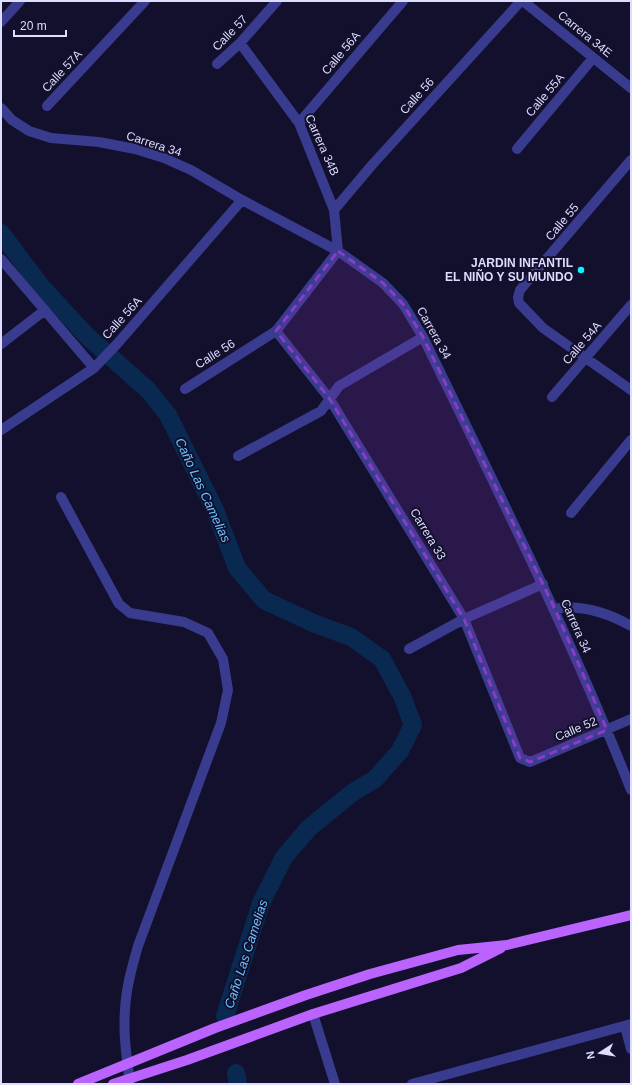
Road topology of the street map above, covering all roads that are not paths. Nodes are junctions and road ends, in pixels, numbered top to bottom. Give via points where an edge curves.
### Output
1 (20, 1) edge
2 (145, 1) edge
3 (277, 1) edge
4 (403, 1) edge
5 (522, 1) edge
6 (1, 22) edge
7 (240, 43) junction
8 (593, 58) junction
9 (217, 64) dead end
10 (631, 88) edge
11 (47, 106) dead end
12 (1, 108) edge
13 (299, 123) junction
14 (517, 149) dead end
15 (631, 160) edge
16 (242, 200) junction
17 (334, 210) junction
18 (338, 251) junction
19 (2, 261) edge
20 (631, 305) edge
21 (45, 310) junction
22 (276, 331) junction
23 (423, 337) junction
24 (1, 344) edge
25 (586, 358) junction
26 (94, 368) junction
27 (185, 388) dead end
28 (631, 390) edge
29 (552, 397) dead end
30 (329, 398) junction
31 (1, 430) edge
32 (631, 440) edge
33 (238, 456) dead end
34 (61, 497) dead end
35 (571, 513) dead end
36 (543, 584) junction
37 (555, 609) junction
38 (464, 619) junction
39 (631, 626) edge
40 (409, 649) dead end
41 (631, 719) edge
42 (607, 730) junction
43 (530, 762) joint
44 (631, 790) edge
45 (631, 915) edge
46 (507, 946) junction
47 (313, 1014) junction
48 (628, 1025) edge
49 (631, 1049) edge
50 (127, 1064) junction
51 (129, 1081) edge
52 (78, 1084) edge
53 (113, 1084) edge
54 (334, 1084) edge
55 (412, 1084) edge

1 - 6 street
2 - 11 street, Calle 57A
3 - 7 street, Calle 57
4 - 13 street, Calle 56A
5 - 8 street, Carrera 34E
5 - 17 street, Calle 56
7 - 9 street, Calle 57
7 - 13 street, Carrera 34B
8 - 10 street, Carrera 34E
8 - 14 street, Calle 55A
12 - 16 street, Carrera 34 via 29,132 51,138 99,142 164,158 191,170
13 - 17 street, Carrera 34B
15 - 25 street, Calle 55 via 520,290 519,303 543,328
16 - 18 street, Carrera 34
16 - 26 street, Calle 56A
17 - 18 street, Carrera 34B
18 - 22 street, Calle 56
18 - 23 street, Carrera 34 via 383,283 403,304
19 - 21 street
20 - 25 street, Calle 54A
21 - 24 street
21 - 26 street
22 - 27 street, Calle 56
22 - 30 street, Carrera 33
23 - 30 street via 339,386
23 - 36 street, Carrera 34
25 - 28 street
25 - 29 street, Calle 54A
26 - 31 street, Calle 56A
30 - 33 street via 321,410
30 - 38 street, Carrera 33
32 - 35 street
34 - 50 street via 119,604 130,613 184,622 208,633 223,659 228,690 221,723 138,946 128,982 124,1024
36 - 37 street, Carrera 34
36 - 38 street
37 - 39 street via 580,607 594,610
37 - 42 street, Carrera 34
38 - 40 street
38 - 43 street, Carrera 33 via 520,758
41 - 42 street, Calle 52
42 - 43 street, Calle 52
42 - 44 street, Carrera 34
45 - 46 main road
46 - 47 main road via 461,968
46 - 50 main road via 458,950 370,974 229,1023
47 - 51 main road
47 - 54 street
48 - 49 street
48 - 55 street
50 - 51 street
50 - 52 main road
51 - 53 main road

